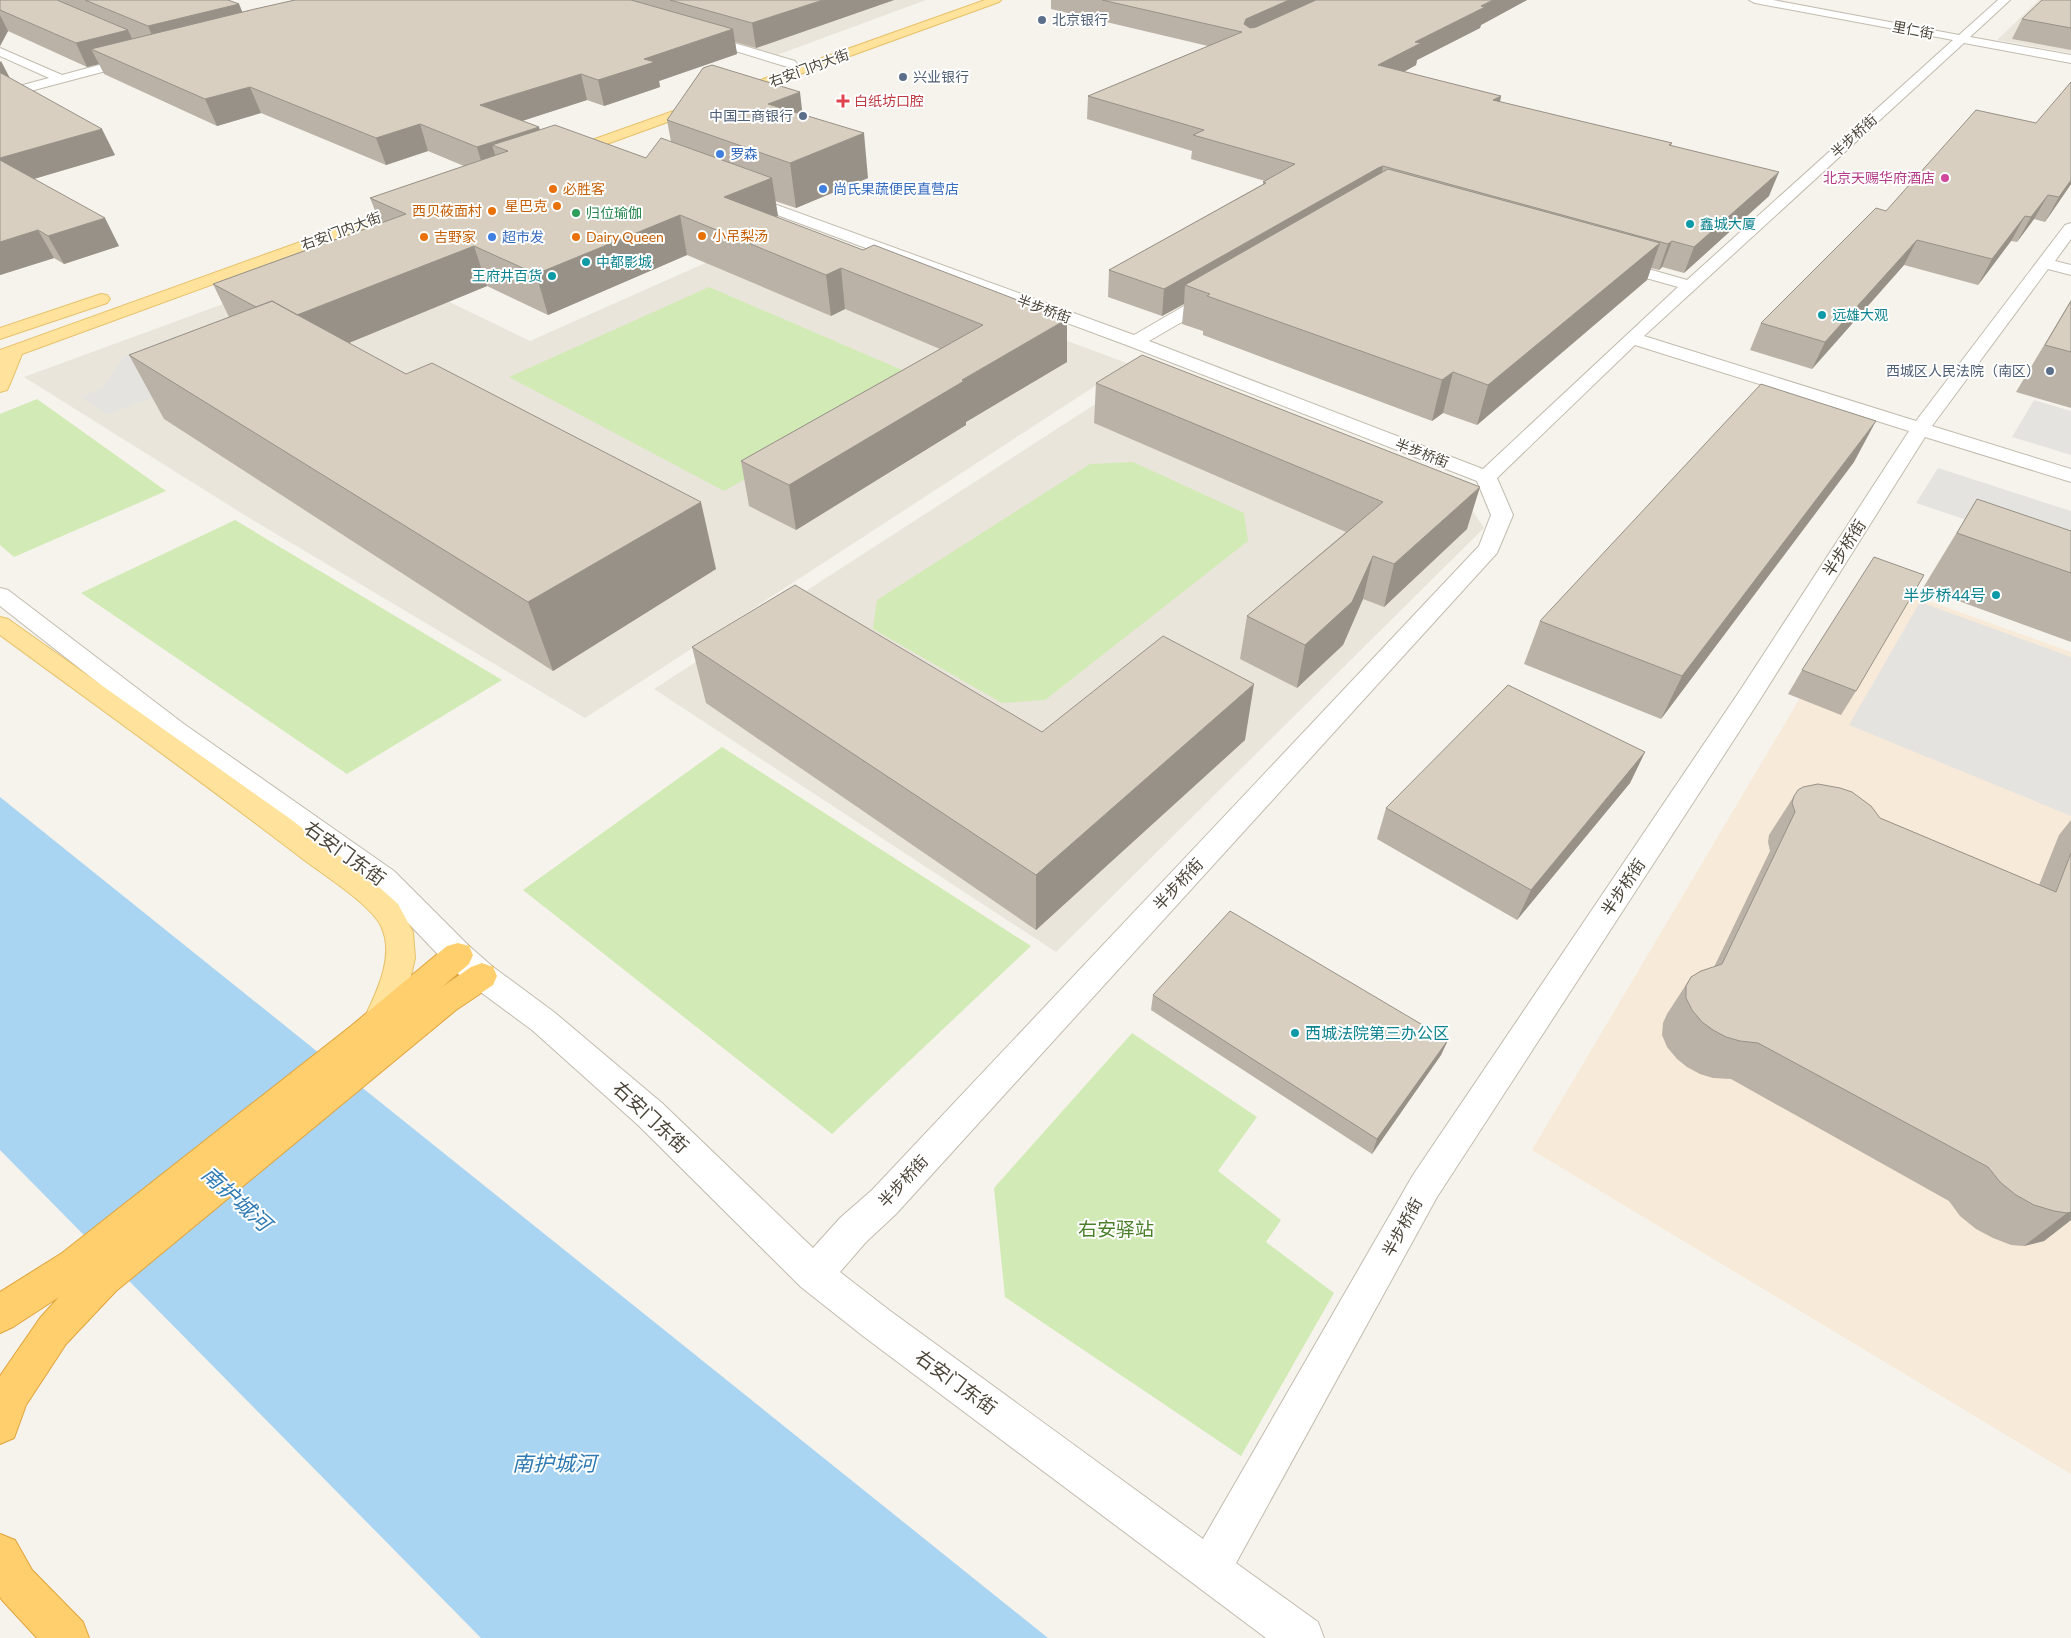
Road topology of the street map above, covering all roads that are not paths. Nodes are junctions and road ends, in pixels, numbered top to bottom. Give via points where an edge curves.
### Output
1 (970, 0) edge
2 (995, 0) edge
3 (1755, 0) edge
4 (2004, 0) edge
5 (687, 33) edge
6 (1961, 38) junction
7 (143, 51) edge
8 (0, 52) edge
9 (2071, 59) edge
10 (791, 64) junction
11 (61, 79) junction
12 (0, 94) edge
13 (600, 143) junction
14 (618, 150) edge
15 (1780, 182) dead end
16 (1799, 186) junction
17 (726, 191) edge
18 (426, 202) edge
19 (2071, 228) edge
20 (1596, 259) edge
21 (2043, 263) junction
22 (2071, 270) edge
23 (1691, 286) junction
24 (1228, 288) edge
25 (112, 295) dead end
26 (0, 334) edge
27 (1632, 338) junction
28 (1135, 342) junction
29 (7, 353) edge
30 (0, 386) edge
31 (1921, 428) junction
32 (2071, 476) edge
33 (1486, 478) junction
34 (0, 595) edge
35 (0, 624) edge
36 (470, 965) junction
37 (376, 1036) junction
38 (814, 1274) junction
39 (12, 1306) edge
40 (0, 1424) edge
41 (0, 1555) edge
42 (1210, 1569) junction
43 (67, 1638) edge
44 (1302, 1638) edge

1 - 10 main road, 右安门内大街
2 - 13 main road, 右安门内大街
3 - 6 street, 里仁街
4 - 6 street, 半步桥街
5 - 10 street
6 - 9 street, 里仁街
6 - 16 street, 半步桥街
7 - 11 street
8 - 11 street
10 - 13 main road, 右安门内大街 via 553,152
11 - 12 street
13 - 14 street
15 - 16 street
16 - 23 street, 半步桥街
17 - 28 street, 半步桥街
18 - 29 main road, 右安门内大街
19 - 21 street, 半步桥街
20 - 23 street
21 - 22 street
21 - 31 street, 半步桥街
23 - 27 street, 半步桥街
24 - 28 street
25 - 26 main road
27 - 31 street
27 - 33 street, 半步桥街
28 - 33 street, 半步桥街
29 - 30 main road
31 - 32 street
31 - 42 street, 半步桥街 via 1750,694 1425,1186
33 - 38 street, 半步桥街 via 1502,515 1488,548
34 - 36 street, 右安门东街 via 175,730 384,879
35 - 37 main road via 273,820 368,894 392,918 401,956 394,987
36 - 37 highway via 445,1001
36 - 38 street, 右安门东街 via 544,1022 650,1114
37 - 39 highway via 75,1266
37 - 40 highway via 103,1278 53,1331 10,1395
38 - 42 street, 右安门东街
41 - 43 highway via 17,1585
42 - 44 street, 右安门东街

